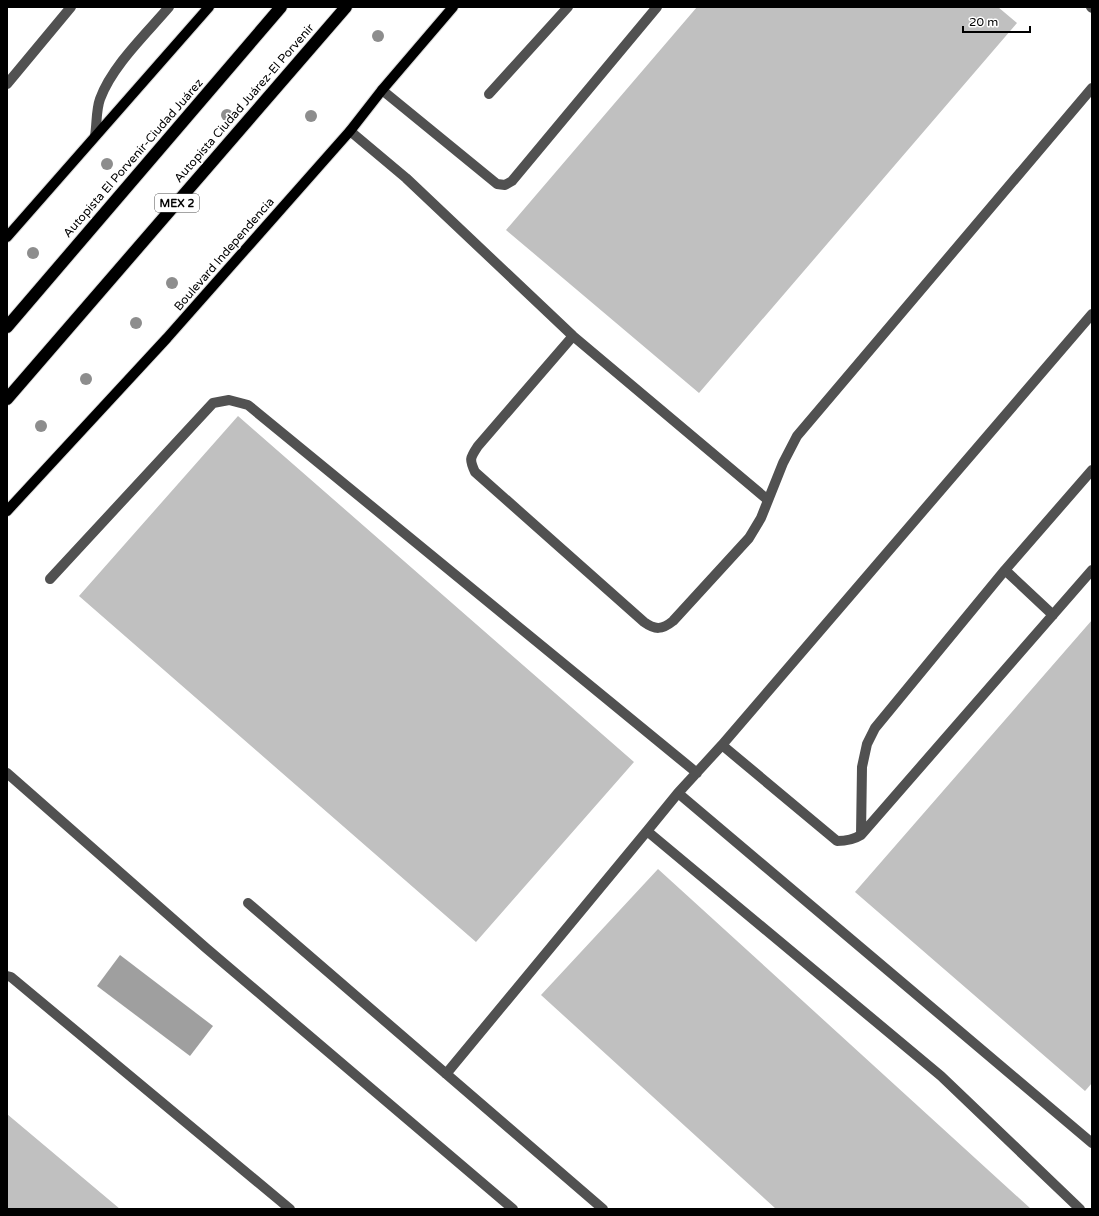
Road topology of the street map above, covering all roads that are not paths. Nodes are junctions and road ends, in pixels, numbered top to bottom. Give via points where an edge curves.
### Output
1 (71, 7) edge
2 (169, 7) edge
3 (209, 7) edge
4 (281, 7) edge
5 (346, 7) edge
6 (453, 7) edge
7 (568, 7) edge
8 (657, 7) edge
9 (7, 84) edge
10 (1092, 88) edge
11 (382, 90) junction
12 (490, 94) dead end
13 (350, 131) junction
14 (95, 136) junction
15 (7, 238) edge
16 (1092, 314) edge
17 (7, 327) edge
18 (573, 336) junction
19 (7, 399) edge
20 (1092, 470) edge
21 (768, 500) junction
22 (7, 511) edge
23 (1005, 570) junction
24 (1092, 570) edge
25 (50, 579) dead end
26 (1053, 615) junction
27 (722, 745) junction
28 (7, 773) edge
29 (697, 773) junction
30 (678, 793) junction
31 (647, 830) junction
32 (861, 835) junction
33 (248, 903) dead end
34 (7, 976) edge
35 (446, 1074) junction
36 (1092, 1143) edge
37 (290, 1209) edge
38 (512, 1209) edge
39 (603, 1209) edge
40 (1080, 1209) edge

1 - 9 street
2 - 14 street via 120,64 109,81 100,100
3 - 14 main road
4 - 17 highway, Autopista El Porvenir-Ciudad Juárez
5 - 19 highway, Autopista Ciudad Juárez-El Porvenir / MEX 2
6 - 11 main road, Boulevard Independencia
7 - 12 street
8 - 11 street via 512,181 505,185 497,184
10 - 21 street via 797,436
11 - 13 main road, Boulevard Independencia
13 - 18 street via 406,178
13 - 22 main road, Boulevard Independencia via 167,338
14 - 15 main road
16 - 27 street
18 - 21 street
18 - 21 street via 478,446 470,462 475,472 644,622 652,628 659,628 666,627 674,621 749,538 762,518
20 - 23 street
23 - 26 street
23 - 32 street via 876,728 867,744 862,766
24 - 26 street
25 - 29 street via 213,403 229,400 248,405
26 - 32 street
27 - 29 street
27 - 32 street via 837,841 855,839
28 - 38 street via 206,948
29 - 30 street
30 - 31 street
30 - 36 street
31 - 35 street
31 - 40 street via 941,1076
33 - 35 street
34 - 37 street
35 - 39 street

